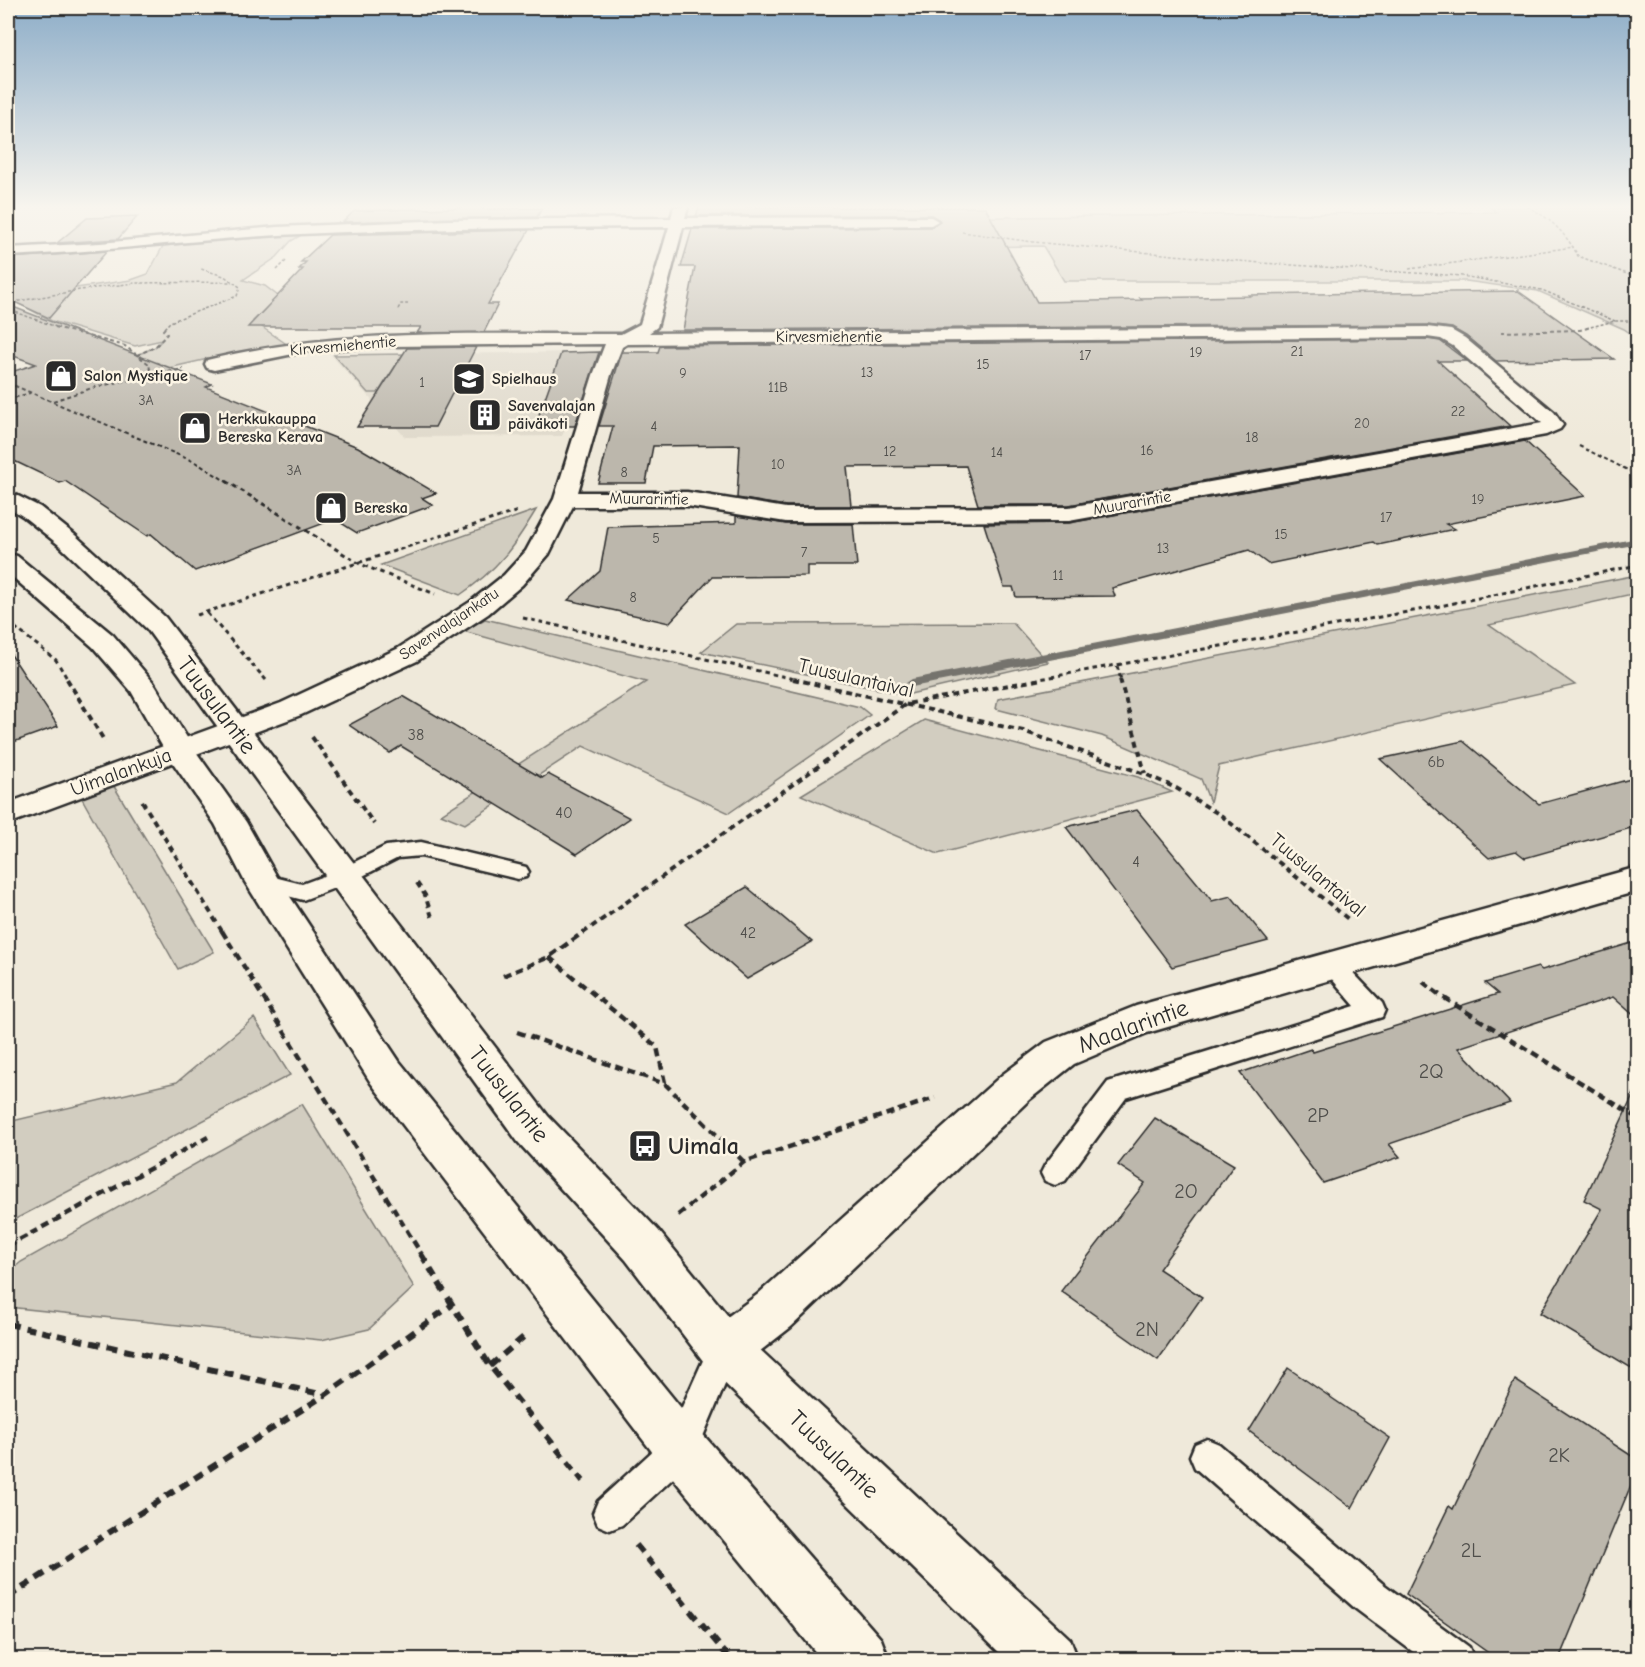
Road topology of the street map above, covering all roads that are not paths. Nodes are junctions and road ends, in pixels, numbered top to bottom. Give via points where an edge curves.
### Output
1 (662, 285) edge
2 (623, 339) junction
3 (214, 364) road end
4 (1546, 429) joint
5 (8, 498) edge
6 (565, 499) junction
7 (8, 561) edge
8 (235, 730) junction
9 (180, 751) junction
10 (8, 814) edge
11 (518, 872) dead end
12 (345, 876) junction
13 (1638, 879) edge
14 (262, 882) junction
15 (1331, 964) junction
16 (1055, 1173) dead end
17 (724, 1349) junction
18 (681, 1448) junction
19 (1207, 1456) dead end
20 (610, 1513) road end
21 (860, 1659) edge
22 (1049, 1659) edge
23 (1456, 1659) edge

1 - 2 street via 648,327
2 - 3 street, Kirvesmiehentie via 344,343
2 - 4 street, Kirvesmiehentie via 1445,334 1547,416 1553,425
2 - 6 street, Savenvalajankatu via 614,344 602,375
4 - 6 street, Muurarintie via 1069,514 786,515 704,501
5 - 8 street, Tuusulantie via 67,540 156,623
6 - 8 street, Savenvalajankatu via 537,554 479,608 406,655 291,709
7 - 9 street via 103,642 144,688
8 - 9 street, Uimalankuja
8 - 12 street, Tuusulantie
9 - 10 street, Uimalankuja
9 - 14 street via 230,822
11 - 12 lane via 421,849 394,851
12 - 14 lane via 303,892
12 - 17 street, Tuusulantie via 533,1129 642,1245
13 - 15 street, Maalarintie
14 - 18 street via 385,1072
15 - 16 lane via 1372,1010 1117,1090
15 - 17 street, Maalarintie via 1136,1021 1060,1053 1016,1087 774,1311
17 - 18 lane
17 - 22 street, Tuusulantie
18 - 20 lane
18 - 21 street
19 - 23 lane via 1369,1596

